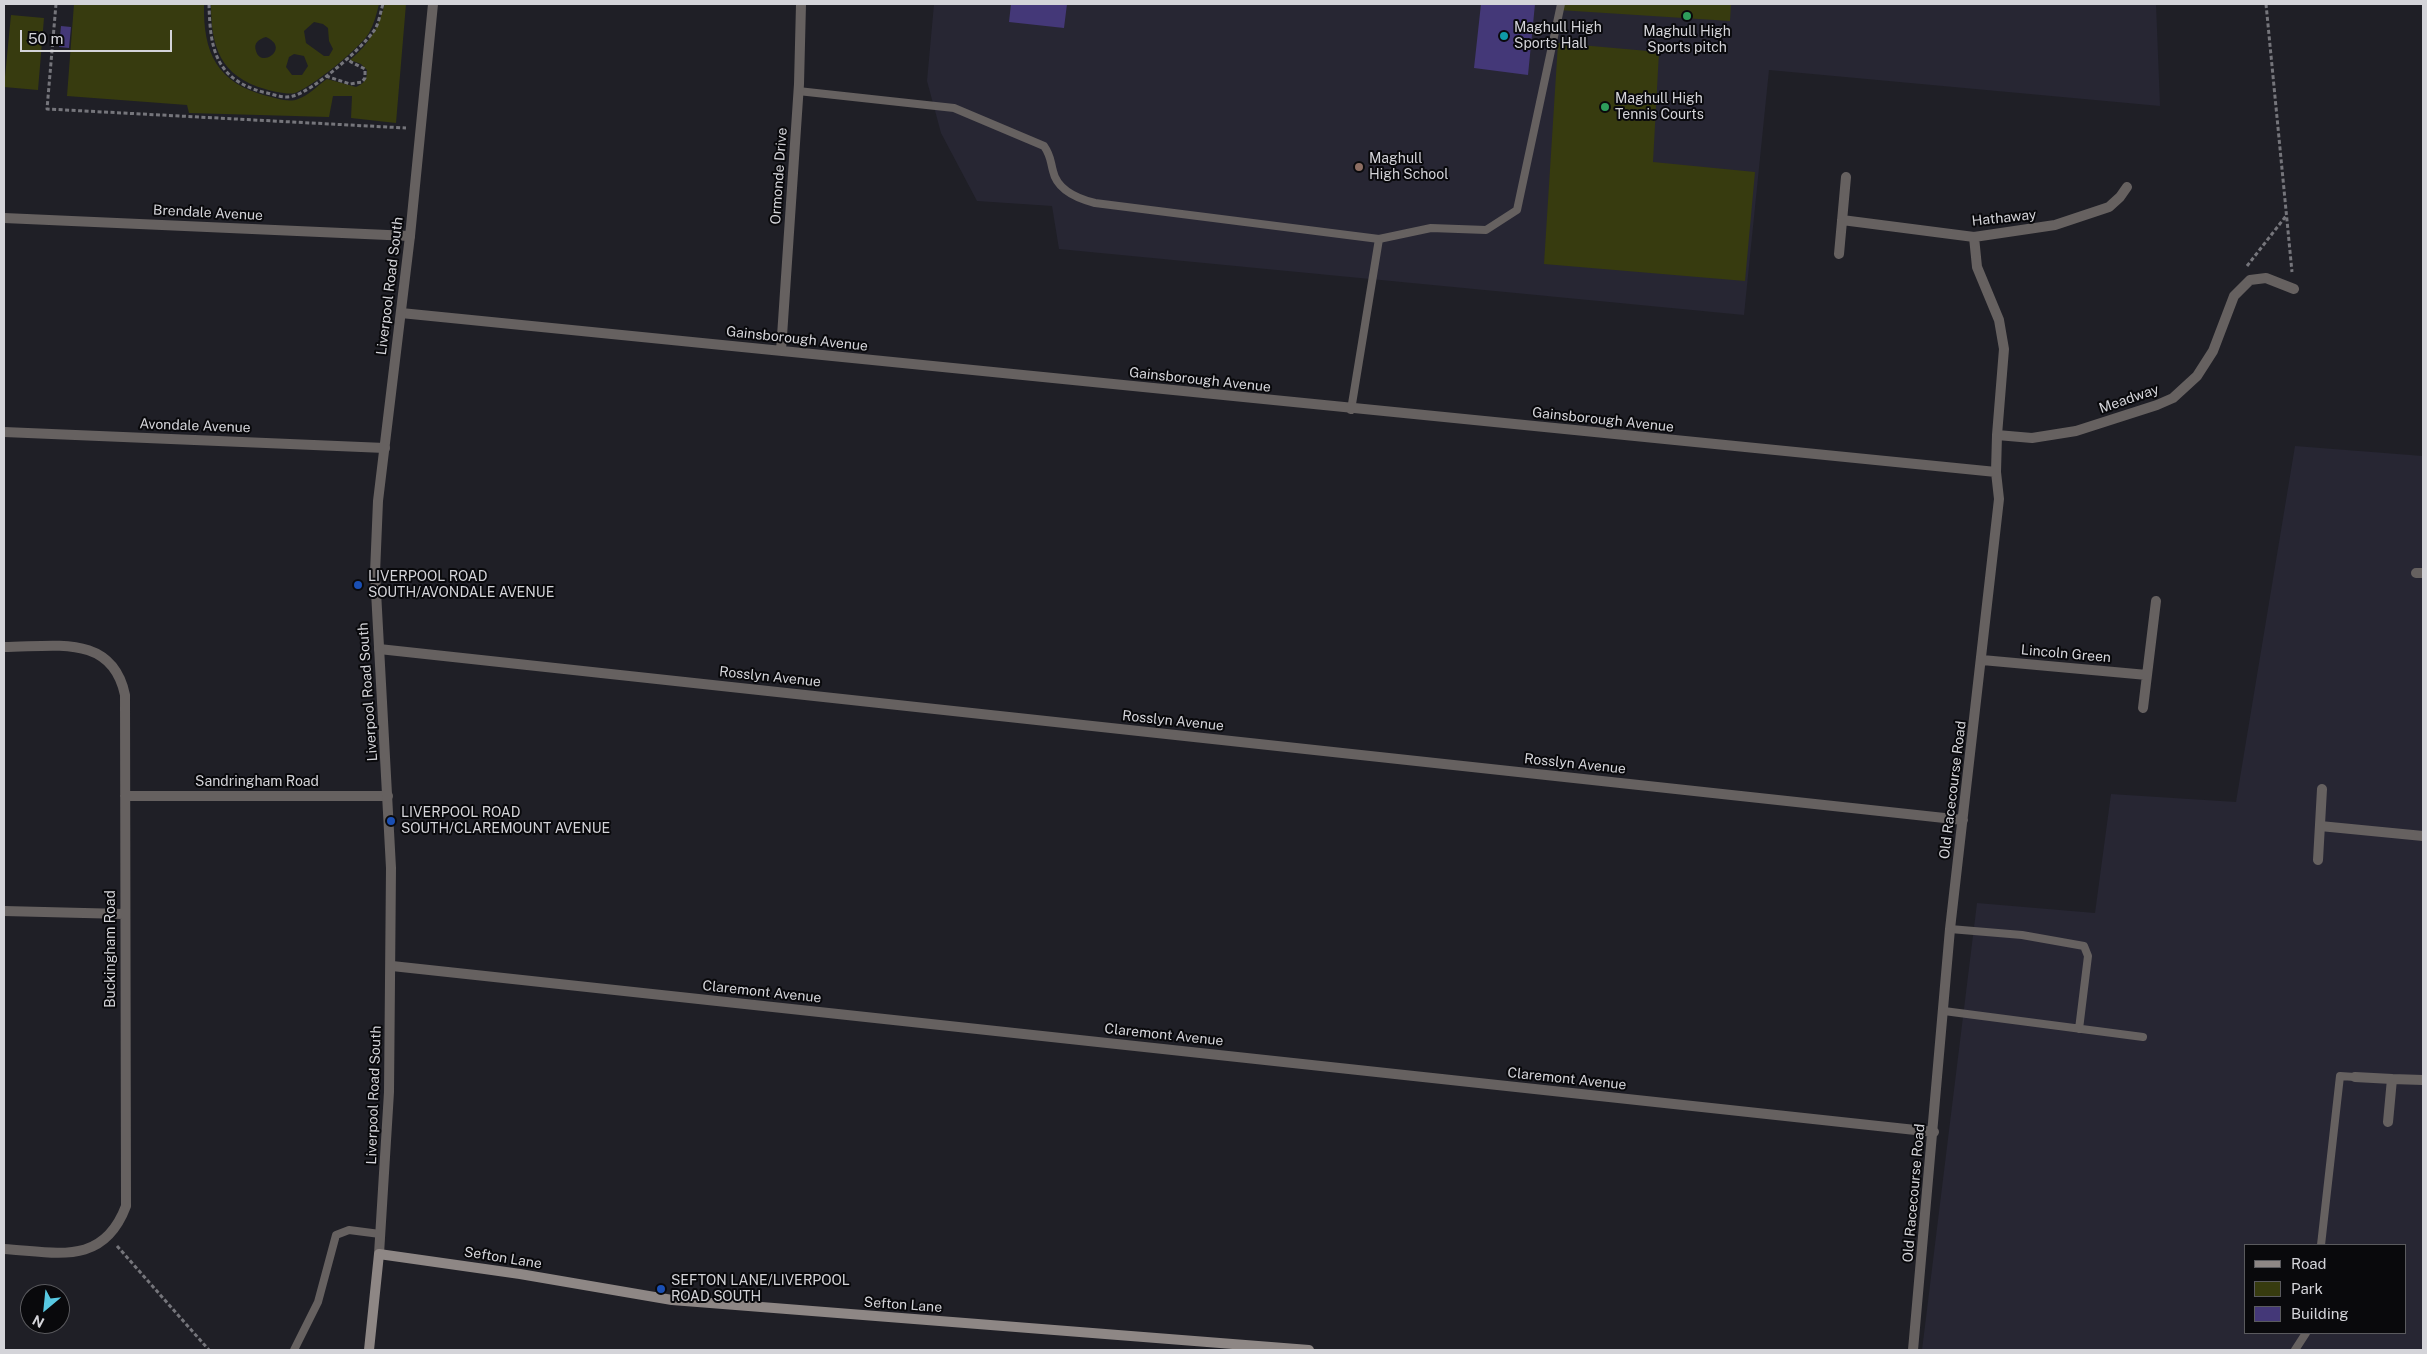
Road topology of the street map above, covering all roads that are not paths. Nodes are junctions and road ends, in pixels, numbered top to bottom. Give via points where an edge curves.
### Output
1 (433, 4) edge
2 (801, 4) edge
3 (1561, 4) edge
4 (798, 91) junction
5 (1846, 177) dead end
6 (2126, 187) dead end
7 (4, 218) edge
8 (1842, 220) junction
9 (410, 236) junction
10 (1974, 237) junction
11 (1379, 239) junction
12 (1839, 254) dead end
13 (2294, 289) road end
14 (401, 314) junction
15 (781, 351) junction
16 (1351, 410) junction
17 (4, 432) edge
18 (1997, 435) junction
19 (385, 448) junction
20 (1996, 472) junction
21 (2156, 601) dead end
22 (4, 647) edge
23 (379, 649) junction
24 (1982, 660) junction
25 (2147, 675) junction
26 (2143, 708) dead end
27 (2322, 789) dead end
28 (125, 796) junction
29 (388, 796) junction
30 (1963, 820) junction
31 (2320, 826) junction
32 (2423, 836) edge
33 (2318, 860) dead end
34 (4, 911) edge
35 (124, 914) junction
36 (1950, 929) junction
37 (392, 966) junction
38 (1944, 1011) junction
39 (2078, 1029) junction
40 (2143, 1037) dead end
41 (2355, 1077) joint
42 (2392, 1079) junction
43 (2423, 1080) edge
44 (2388, 1122) dead end
45 (1934, 1132) junction
46 (380, 1234) junction
47 (2320, 1244) edge
48 (4, 1249) edge
49 (379, 1254) junction
50 (2305, 1334) edge
51 (294, 1350) edge
52 (369, 1350) edge
53 (1309, 1350) edge
54 (1914, 1350) edge
55 (2295, 1350) edge

1 - 9 street, Liverpool Road South
2 - 4 street, Ormonde Drive
3 - 11 lane via 1518,210 1486,230 1431,228
4 - 11 lane via 954,108 1044,146 1052,157 1053,173 1060,185 1072,195 1095,203
4 - 15 street, Ormonde Drive
5 - 8 street
6 - 10 street, Hathaway via 2109,207 2055,225
7 - 9 street, Brendale Avenue
8 - 10 street, Hathaway
8 - 12 street
9 - 14 street, Liverpool Road South
10 - 18 street, Old Racecourse Road via 1977,267 2003,334
11 - 16 lane
13 - 18 street, Meadway via 2266,278 2250,280 2234,296 2213,351 2197,376 2173,398 2076,431 2032,438
14 - 15 street, Gainsborough Avenue
14 - 19 street, Liverpool Road South
15 - 16 street, Gainsborough Avenue
16 - 20 street, Gainsborough Avenue
17 - 19 street, Avondale Avenue
18 - 20 street, Old Racecourse Road
19 - 23 street, Liverpool Road South via 378,501 375,573
20 - 24 street, Old Racecourse Road via 1998,499
21 - 25 street
22 - 28 street, Buckingham Road via 79,648 97,653 113,665 121,678 125,695
23 - 29 street, Liverpool Road South
23 - 30 street, Rosslyn Avenue
24 - 25 street, Lincoln Green
24 - 30 street, Old Racecourse Road
25 - 26 street
27 - 31 street
28 - 29 street, Sandringham Road
28 - 35 street, Buckingham Road
29 - 37 street, Liverpool Road South
30 - 36 street, Old Racecourse Road
31 - 32 street
31 - 33 street
34 - 35 street
35 - 48 street, Buckingham Road via 126,1206 119,1225 108,1236 94,1247 77,1253
36 - 38 street, Old Racecourse Road
36 - 39 lane via 2022,935 2084,946 2088,956
37 - 45 street, Claremont Avenue
37 - 46 street, Liverpool Road South via 389,1110
38 - 39 lane
38 - 45 street, Old Racecourse Road
39 - 40 lane
41 - 42 street
41 - 47 lane via 2340,1076
42 - 43 street
42 - 44 street
45 - 54 street, Old Racecourse Road
46 - 49 street, Liverpool Road South
46 - 51 lane via 349,1230 336,1235 318,1302
49 - 52 main road, Liverpool Road South
49 - 53 main road, Sefton Lane via 682,1301
50 - 55 lane

